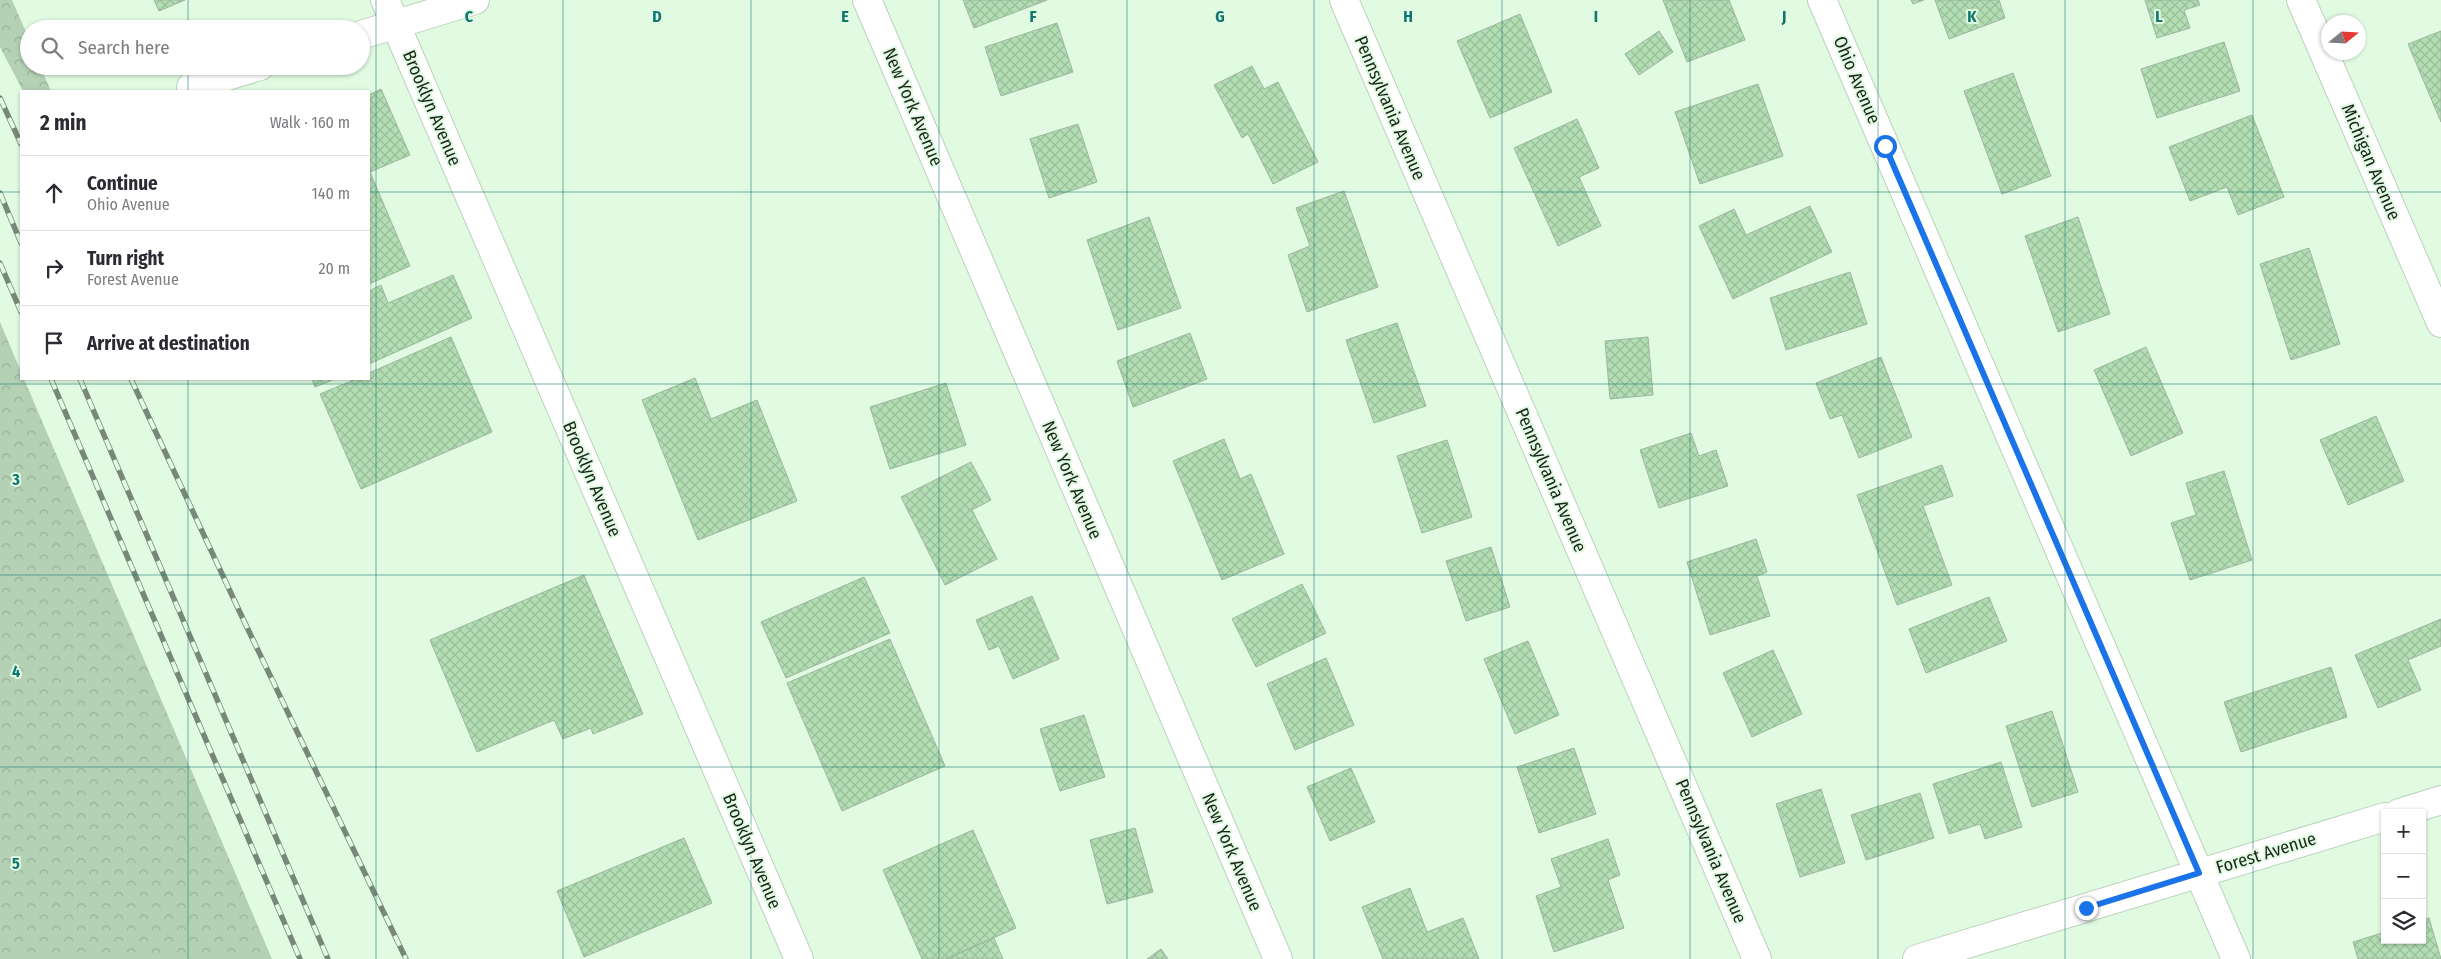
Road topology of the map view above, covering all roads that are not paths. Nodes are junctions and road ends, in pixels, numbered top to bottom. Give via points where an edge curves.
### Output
1 (385, 0) edge
2 (476, 0) edge
3 (867, 0) edge
4 (1344, 0) edge
5 (1822, 0) edge
6 (2302, 0) edge
7 (396, 24) junction
8 (370, 32) edge
9 (230, 75) edge
10 (191, 87) dead end
11 (2441, 323) edge
12 (2441, 800) edge
13 (2412, 809) edge
14 (2381, 818) edge
15 (2199, 873) junction
16 (799, 959) edge
17 (1278, 959) edge
18 (1757, 959) edge
19 (1917, 959) edge
20 (2236, 959) edge

1 - 7 street, Brooklyn Avenue
2 - 7 street
3 - 17 street, New York Avenue
4 - 18 street, Pennsylvania Avenue
5 - 15 street, Ohio Avenue
6 - 11 street, Michigan Avenue
7 - 8 street
7 - 16 street, Brooklyn Avenue
9 - 10 street
12 - 13 street
14 - 15 street, Forest Avenue
15 - 19 street, Forest Avenue
15 - 20 street, Ohio Avenue

